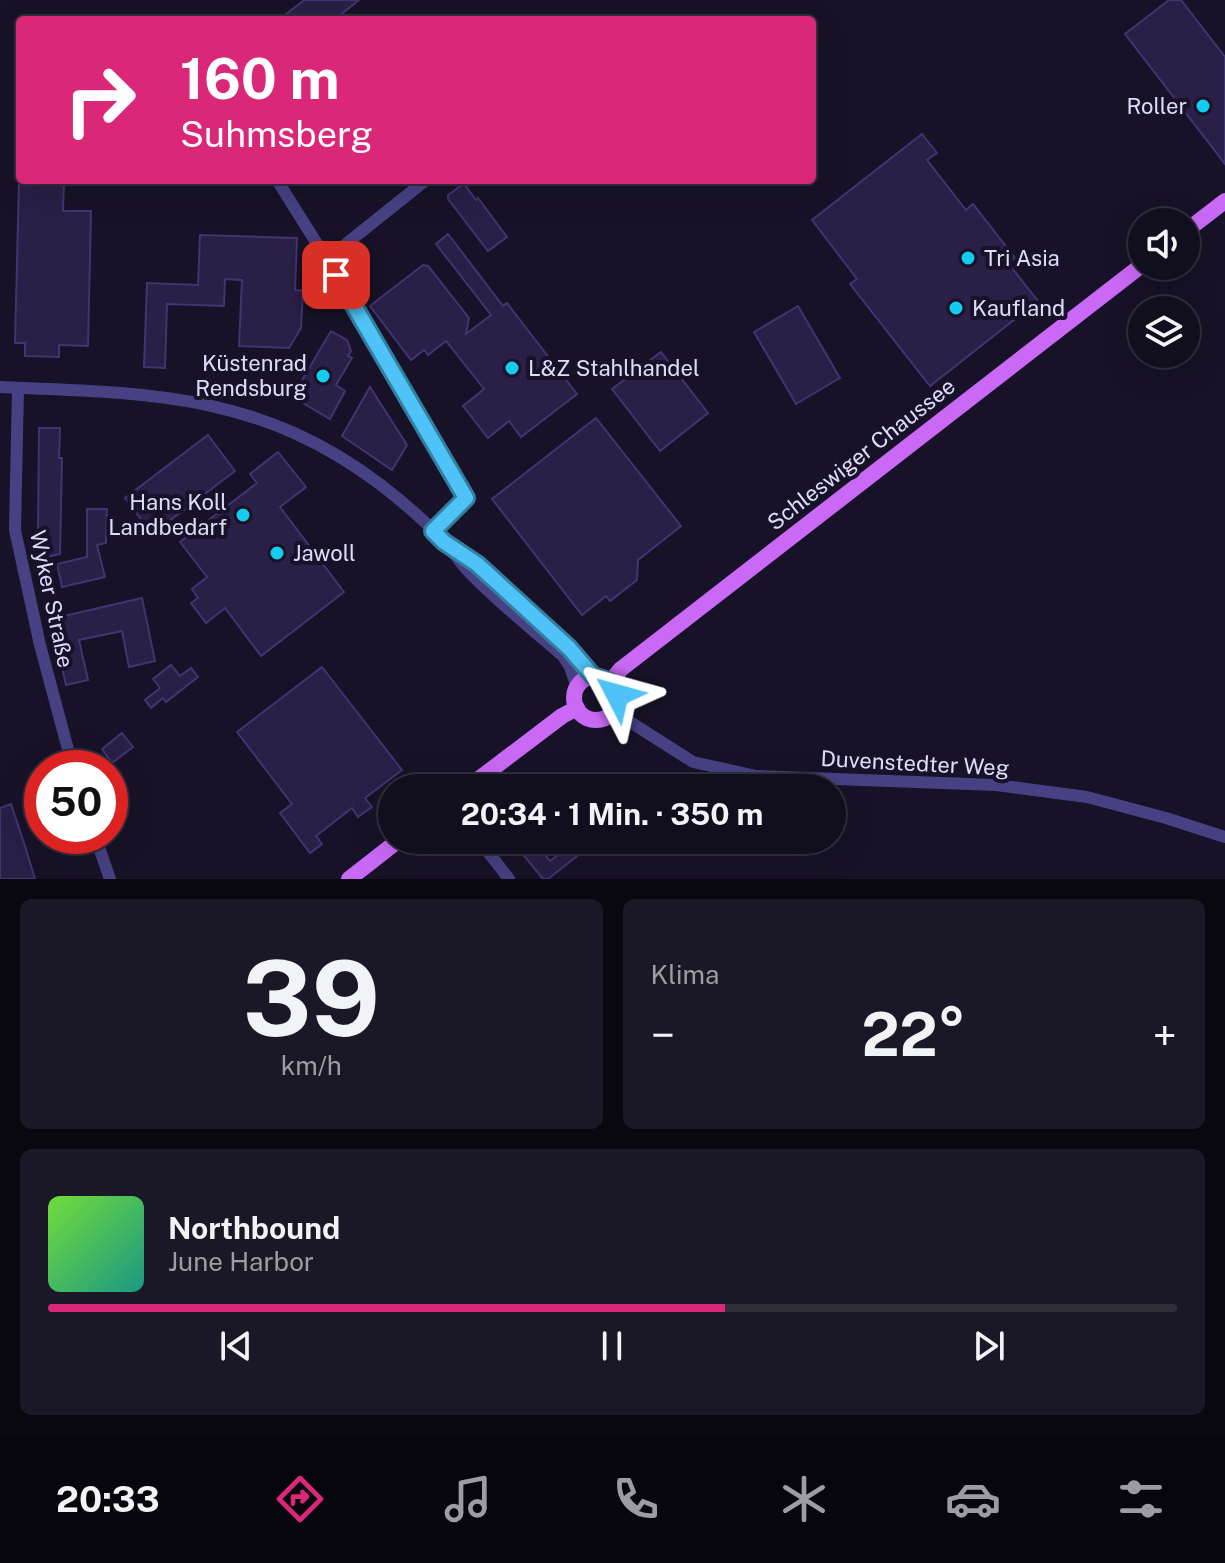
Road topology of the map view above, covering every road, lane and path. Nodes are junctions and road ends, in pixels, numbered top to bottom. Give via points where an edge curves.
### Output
1 (279, 184) edge
2 (421, 184) edge
3 (1225, 201) edge
4 (1200, 220) edge
5 (326, 260) junction
6 (1128, 276) edge
7 (0, 387) edge
8 (18, 388) junction
9 (433, 531) junction
10 (444, 542) junction
11 (593, 676) junction
12 (610, 682) junction
13 (577, 688) junction
14 (577, 708) junction
15 (613, 711) junction
16 (68, 750) edge
17 (485, 774) edge
18 (1225, 837) edge
19 (101, 854) edge
20 (381, 854) edge
21 (490, 854) edge
22 (110, 879) edge
23 (349, 879) edge
24 (509, 879) edge

1 - 5 street
2 - 5 street
3 - 4 main road
5 - 9 street via 466,498
6 - 12 main road, Schleswiger Chaussee
7 - 8 street
8 - 9 street via 183,399 273,423 352,465
8 - 16 street, Wyker Straße via 15,530
9 - 10 street
10 - 11 street via 477,564
10 - 13 street via 468,571 563,656
11 - 12 main road
11 - 13 main road
12 - 15 main road via 617,695
13 - 14 main road
14 - 15 main road via 596,720
14 - 17 main road
15 - 18 street, Duvenstedter Weg via 693,762 756,776 996,785 1087,797
19 - 22 street
20 - 23 main road
21 - 24 street

